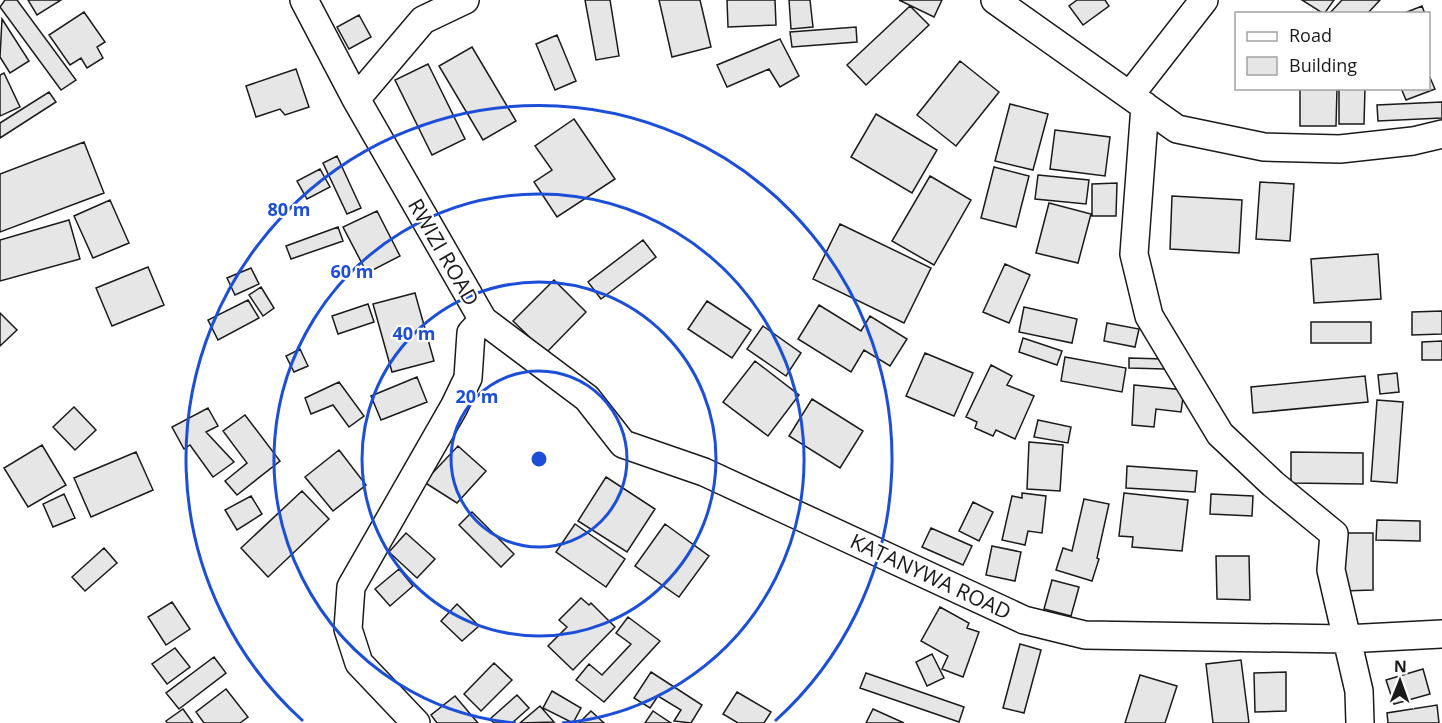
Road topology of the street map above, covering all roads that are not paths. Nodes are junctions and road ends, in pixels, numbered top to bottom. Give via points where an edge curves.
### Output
1 (304, 0) edge
2 (465, 0) edge
3 (996, 0) edge
4 (1204, 0) edge
5 (356, 99) junction
6 (1137, 101) junction
7 (1442, 134) edge
8 (483, 320) junction
9 (1442, 634) edge
10 (1345, 639) junction
11 (416, 723) edge
12 (1360, 723) edge

1 - 5 street, RWIZI ROAD
2 - 5 street via 423,20
3 - 6 street
4 - 6 street
5 - 8 street, RWIZI ROAD
6 - 7 street via 1177,129 1264,147 1340,149
6 - 10 street via 1134,254 1149,316 1220,434 1334,534 1331,570
8 - 10 street, KATANYWA ROAD via 587,398 623,444 704,472 1024,620 1085,635
8 - 11 street, RWIZI ROAD via 471,333 468,378 454,407 351,587 348,629 359,663
9 - 10 street, KATANYWA ROAD
10 - 12 street via 1359,691

